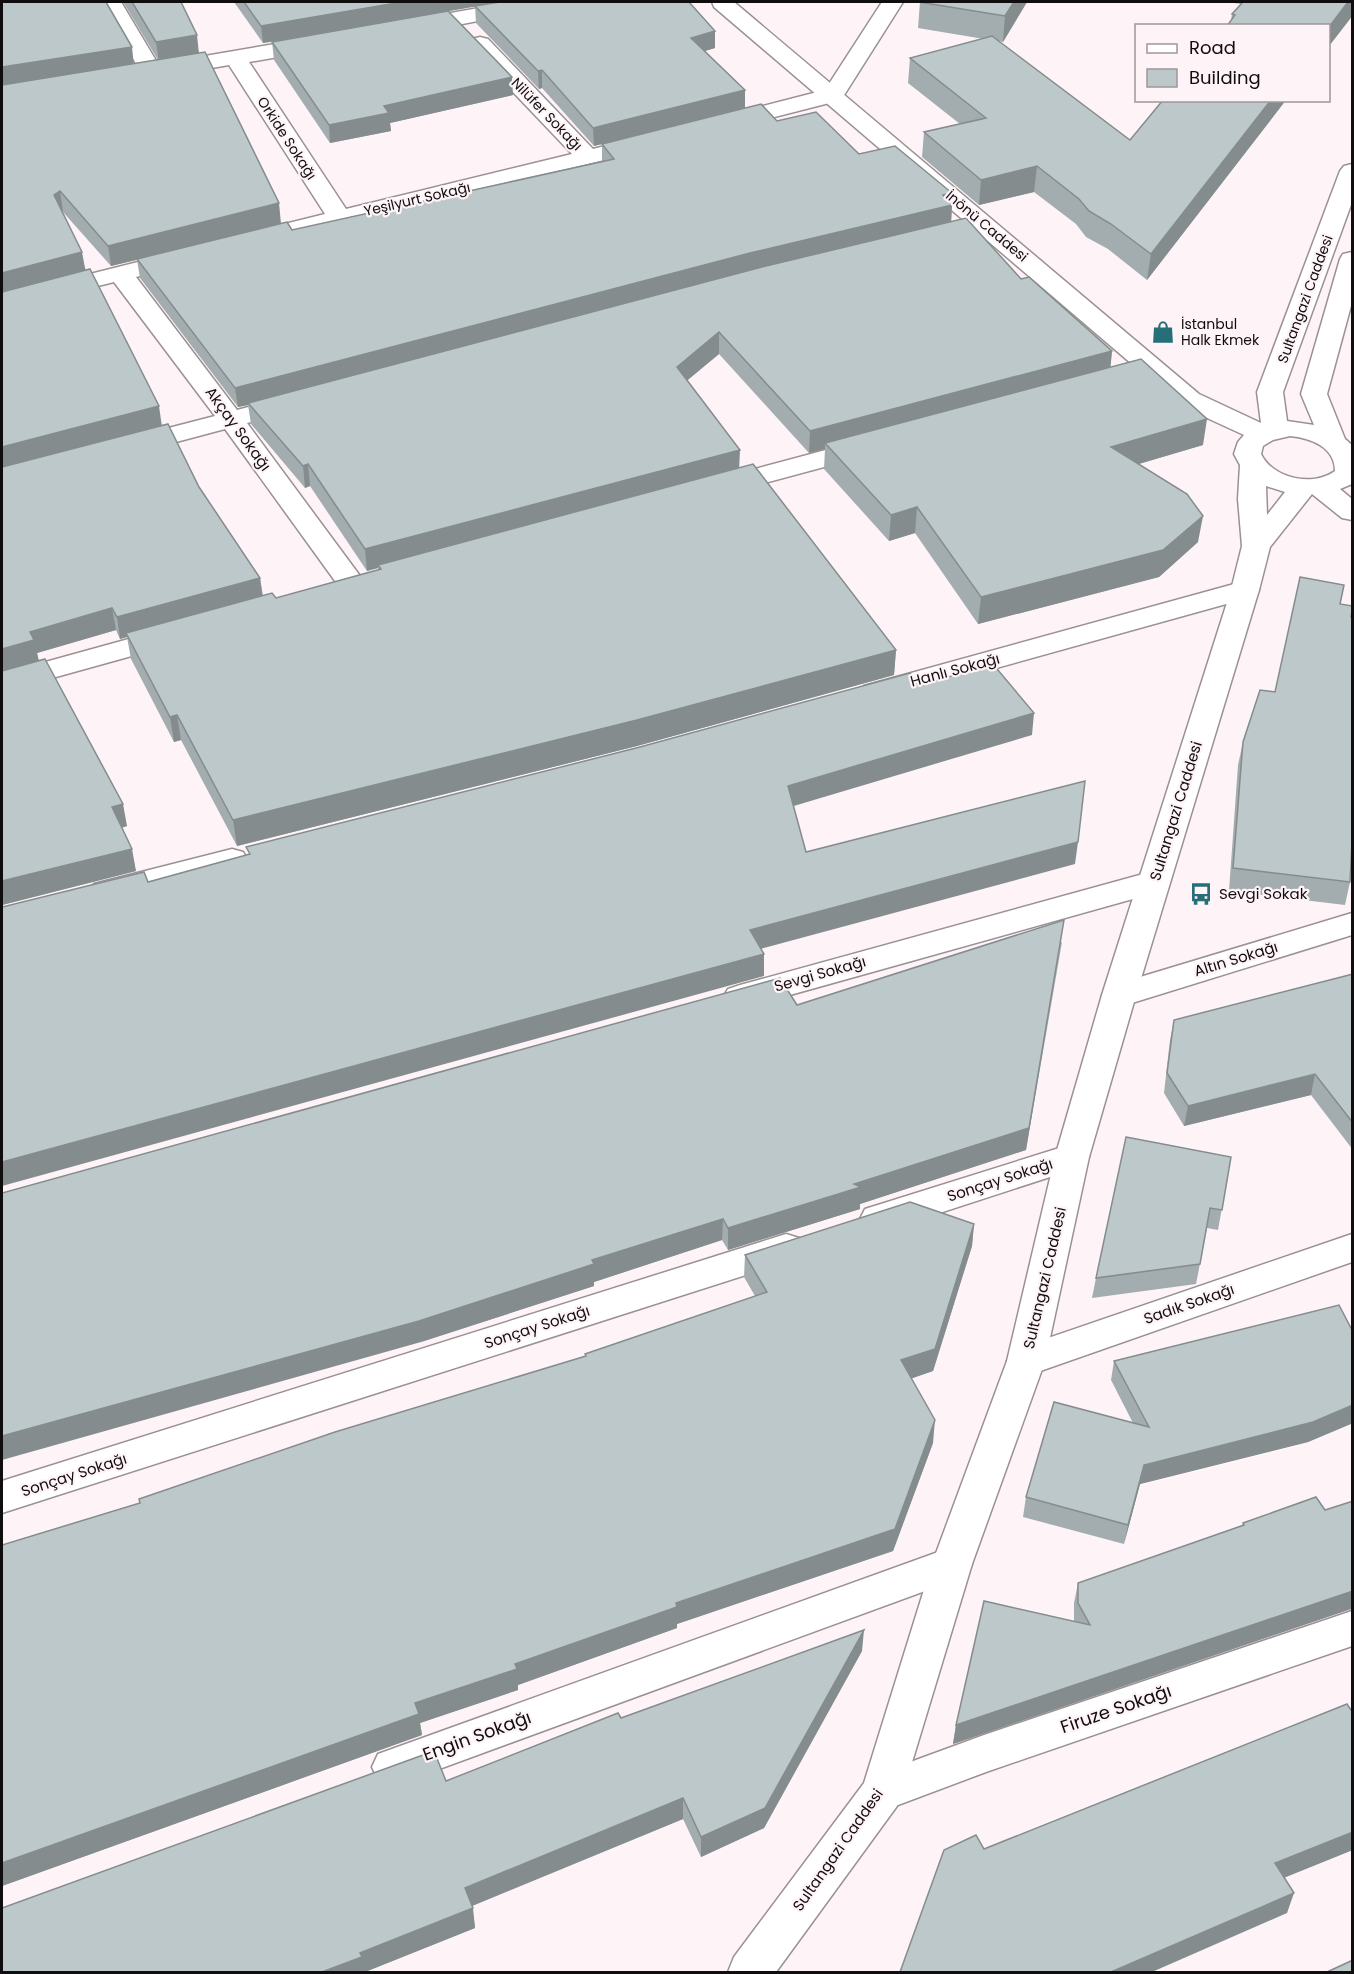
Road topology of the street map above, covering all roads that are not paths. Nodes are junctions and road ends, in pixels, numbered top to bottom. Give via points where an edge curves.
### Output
1 (111, 2) edge
2 (545, 2) edge
3 (722, 2) edge
4 (892, 2) edge
5 (456, 19) junction
6 (387, 31) edge
7 (340, 39) edge
8 (235, 58) junction
9 (151, 71) junction
10 (128, 75) edge
11 (832, 95) junction
12 (705, 128) edge
13 (670, 137) edge
14 (589, 158) junction
15 (1353, 171) edge
16 (339, 218) junction
17 (985, 225) junction
18 (951, 233) edge
19 (224, 247) edge
20 (201, 253) edge
21 (1353, 259) edge
22 (120, 273) junction
23 (2, 303) edge
24 (1156, 370) junction
25 (1121, 380) edge
26 (311, 398) edge
27 (1190, 400) junction
28 (231, 419) junction
29 (1269, 431) junction
30 (891, 441) edge
31 (1345, 449) edge
32 (105, 453) edge
33 (1250, 462) junction
34 (1312, 487) junction
35 (696, 493) edge
36 (1353, 512) edge
37 (1256, 546) junction
38 (353, 586) edge
39 (1245, 590) junction
40 (194, 630) edge
41 (2, 683) edge
42 (846, 700) edge
43 (257, 854) edge
44 (1154, 882) junction
45 (83, 898) edge
46 (1353, 924) edge
47 (1119, 995) junction
48 (715, 1004) edge
49 (1072, 1157) junction
50 (1353, 1248) edge
51 (1026, 1361) junction
52 (2, 1497) edge
53 (952, 1564) junction
54 (1353, 1629) edge
55 (359, 1779) edge
56 (882, 1792) junction
57 (750, 1972) edge

1 - 9 street
2 - 5 street
3 - 11 street, İnönü Caddesi
4 - 11 street
5 - 6 street
5 - 14 street, Nilüfer Sokağı
7 - 8 street
8 - 9 street
8 - 16 street, Orkide Sokağı
9 - 10 street
11 - 12 street
11 - 17 street, İnönü Caddesi
13 - 14 street, Yeşilyurt Sokağı
14 - 16 street, Yeşilyurt Sokağı
15 - 29 street, Sultangazi Caddesi via 1270,393
16 - 19 street, Yeşilyurt Sokağı
17 - 18 street
17 - 24 street, İnönü Caddesi
20 - 22 street
21 - 31 street via 1314,394
22 - 23 street
22 - 28 street, Akçay Sokağı
24 - 25 street
24 - 27 street, İnönü Caddesi
26 - 28 street
27 - 29 street, İnönü Caddesi
27 - 33 street
28 - 32 street
28 - 38 street, Akçay Sokağı
29 - 31 street via 1305,428
29 - 33 street, Sultangazi Caddesi via 1252,440 1248,448
30 - 35 street
31 - 34 street, Sultangazi Caddesi via 1352,461 1344,477
33 - 34 street via 1274,481
33 - 37 street, Sultangazi Caddesi
34 - 36 street
34 - 37 street, Sultangazi Caddesi
37 - 39 street, Sultangazi Caddesi
39 - 42 street, Hanlı Sokağı
39 - 44 street, Sultangazi Caddesi
40 - 41 street
43 - 45 street
44 - 47 street, Sultangazi Caddesi
44 - 48 street, Sevgi Sokağı
46 - 47 street, Altın Sokağı
47 - 49 street, Sultangazi Caddesi
49 - 51 street, Sultangazi Caddesi
49 - 52 street, Sonçay Sokağı
50 - 51 street, Sadık Sokağı
51 - 53 street, Sultangazi Caddesi
53 - 55 street, Engin Sokağı
53 - 56 street, Sultangazi Caddesi
54 - 56 street, Firuze Sokağı
56 - 57 street, Sultangazi Caddesi

